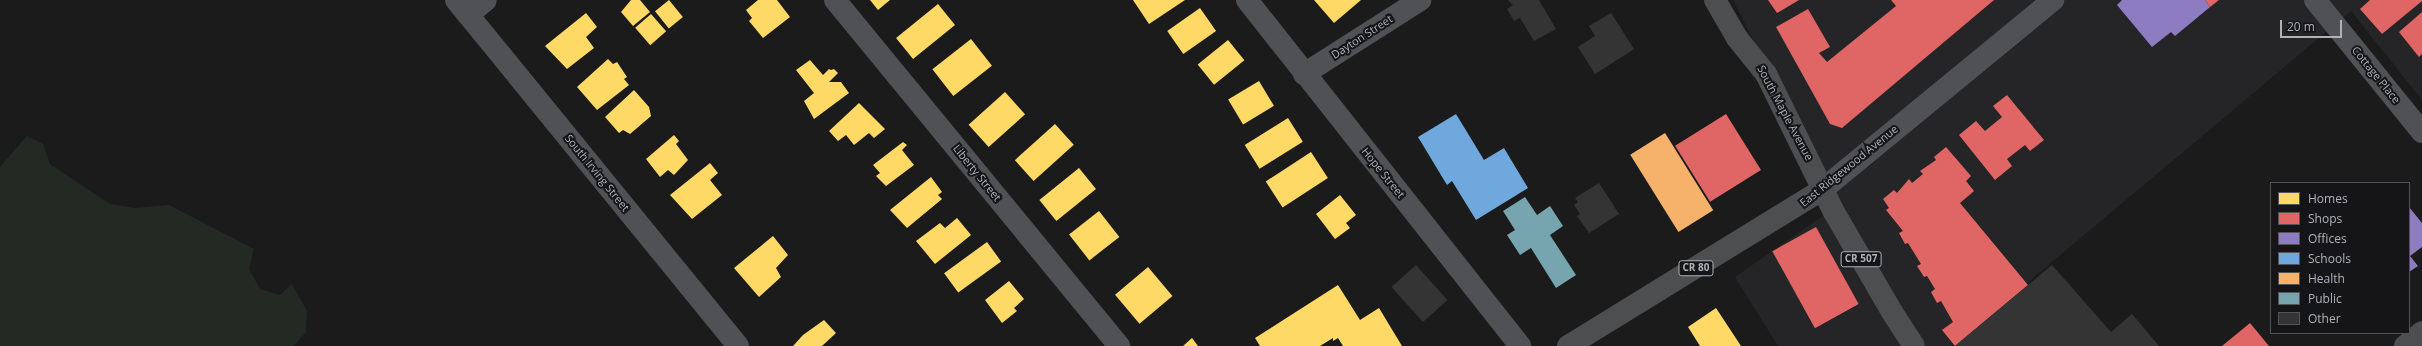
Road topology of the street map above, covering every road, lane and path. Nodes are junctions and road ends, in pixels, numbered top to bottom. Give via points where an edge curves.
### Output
1 (486, 0) edge
2 (835, 0) edge
3 (1247, 0) edge
4 (1420, 0) edge
5 (1715, 0) edge
6 (2053, 0) edge
7 (2315, 0) edge
8 (462, 7) edge
9 (1304, 74) junction
10 (2422, 132) edge
11 (1823, 189) junction
12 (2422, 332) edge
13 (738, 346) edge
14 (1119, 346) edge
15 (1520, 346) edge
16 (1568, 346) edge
17 (1914, 346) edge
18 (2405, 346) edge

1 - 8 street
2 - 14 street, Liberty Street
3 - 9 street, Hope Street
4 - 9 street, Dayton Street
5 - 11 main road, South Maple Avenue / CR 507 via 1737,38 1766,74
6 - 11 street, East Ridgewood Avenue
7 - 10 street, Cottage Place
8 - 13 street, South Irving Street
9 - 15 street, Hope Street
11 - 16 main road, East Ridgewood Avenue / CR 80
11 - 17 main road, CR 507
12 - 18 main road

